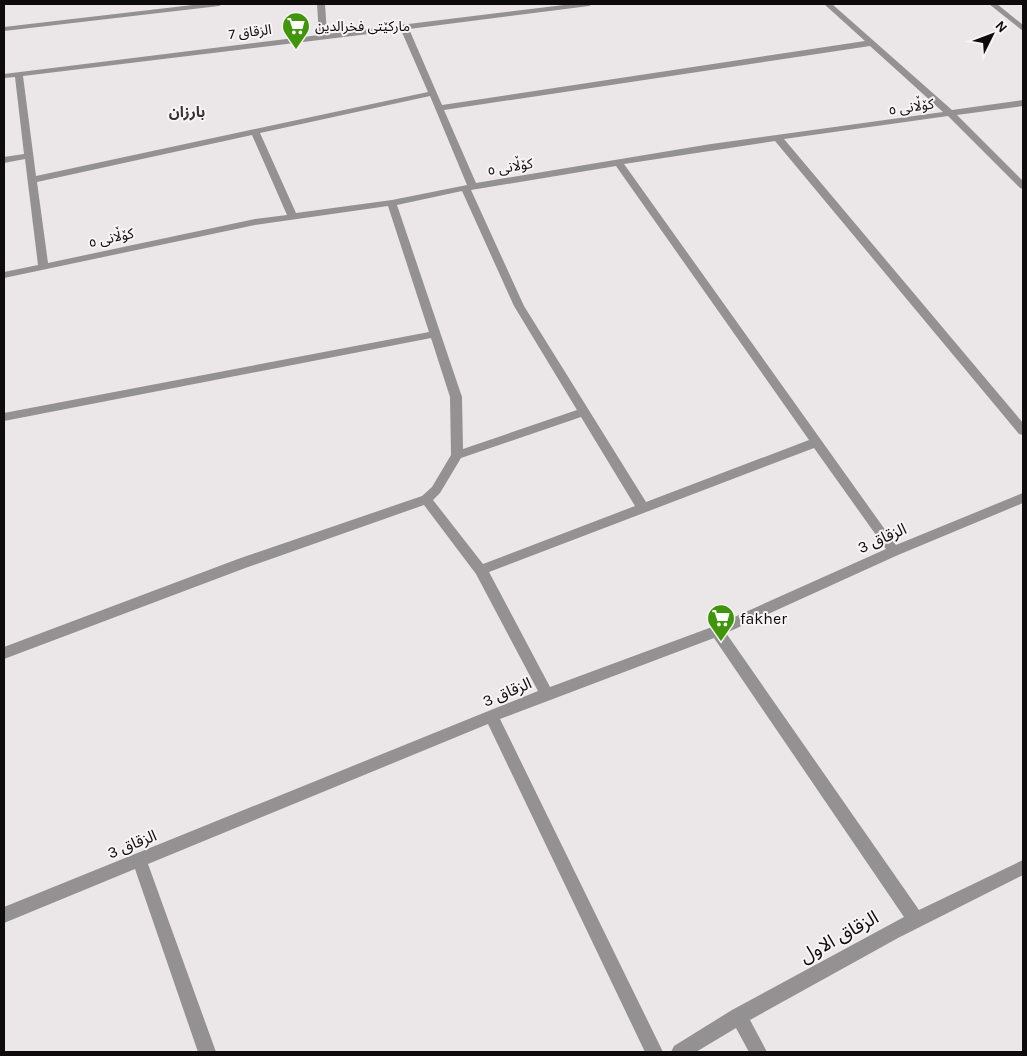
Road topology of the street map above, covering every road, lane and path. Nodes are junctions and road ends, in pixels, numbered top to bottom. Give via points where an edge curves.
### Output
1 (215, 4) edge
2 (321, 4) edge
3 (590, 4) edge
4 (828, 4) edge
5 (993, 4) edge
6 (404, 26) junction
7 (4, 29) edge
8 (1023, 30) edge
9 (323, 36) junction
10 (870, 43) junction
11 (19, 74) junction
12 (4, 76) edge
13 (433, 93) junction
14 (1023, 103) edge
15 (439, 108) junction
16 (952, 115) junction
17 (254, 132) junction
18 (778, 138) junction
19 (29, 156) junction
20 (4, 160) edge
21 (619, 162) junction
22 (32, 180) junction
23 (1023, 186) edge
24 (469, 187) junction
25 (392, 203) junction
26 (292, 216) junction
27 (43, 266) junction
28 (4, 275) edge
29 (434, 334) junction
30 (584, 412) junction
31 (4, 417) edge
32 (1023, 431) edge
33 (817, 442) junction
34 (457, 455) junction
35 (1023, 498) edge
36 (426, 499) junction
37 (642, 508) junction
38 (894, 551) junction
39 (481, 570) junction
40 (717, 631) junction
41 (4, 653) edge
42 (547, 694) junction
43 (492, 717) junction
44 (139, 860) junction
45 (1023, 867) edge
46 (4, 915) edge
47 (915, 919) junction
48 (738, 1016) junction
49 (208, 1052) edge
50 (654, 1052) edge
51 (680, 1052) edge
52 (758, 1052) edge

1 - 7 street
2 - 9 street
3 - 6 street, الزقاق 7
4 - 10 street
5 - 8 street
6 - 9 street, الزقاق 7
6 - 13 street
9 - 11 street, الزقاق 7
10 - 15 street
10 - 16 street
11 - 12 street, الزقاق 7
11 - 19 street
13 - 15 street
13 - 17 street
14 - 16 street, کۆڵانی ٥
15 - 24 street
16 - 18 street, کۆڵانی ٥
16 - 23 street
17 - 22 street
17 - 26 street
18 - 21 street, کۆڵانی ٥
18 - 32 street
19 - 20 street
19 - 22 street
21 - 24 street, کۆڵانی ٥
21 - 33 street
22 - 27 street
24 - 25 street, کۆڵانی ٥
24 - 30 street via 519,306
25 - 26 street, کۆڵانی ٥
25 - 29 street
26 - 27 street, کۆڵانی ٥
27 - 28 street, کۆڵانی ٥
29 - 31 street
29 - 34 street via 456,397
30 - 34 street
30 - 37 street
33 - 37 street
33 - 38 street
34 - 36 street via 436,490
35 - 38 street, الزقاق 3
36 - 39 street
36 - 41 street via 243,563
37 - 39 street
38 - 40 street, الزقاق 3
39 - 42 street
40 - 42 street, الزقاق 3
40 - 47 street
42 - 43 street, الزقاق 3
43 - 44 street, الزقاق 3
43 - 50 street
44 - 46 street, الزقاق 3
44 - 49 street
45 - 47 street, الزقاق الاول
47 - 48 street, الزقاق الاول
48 - 51 street, الزقاق الاول
48 - 52 street

